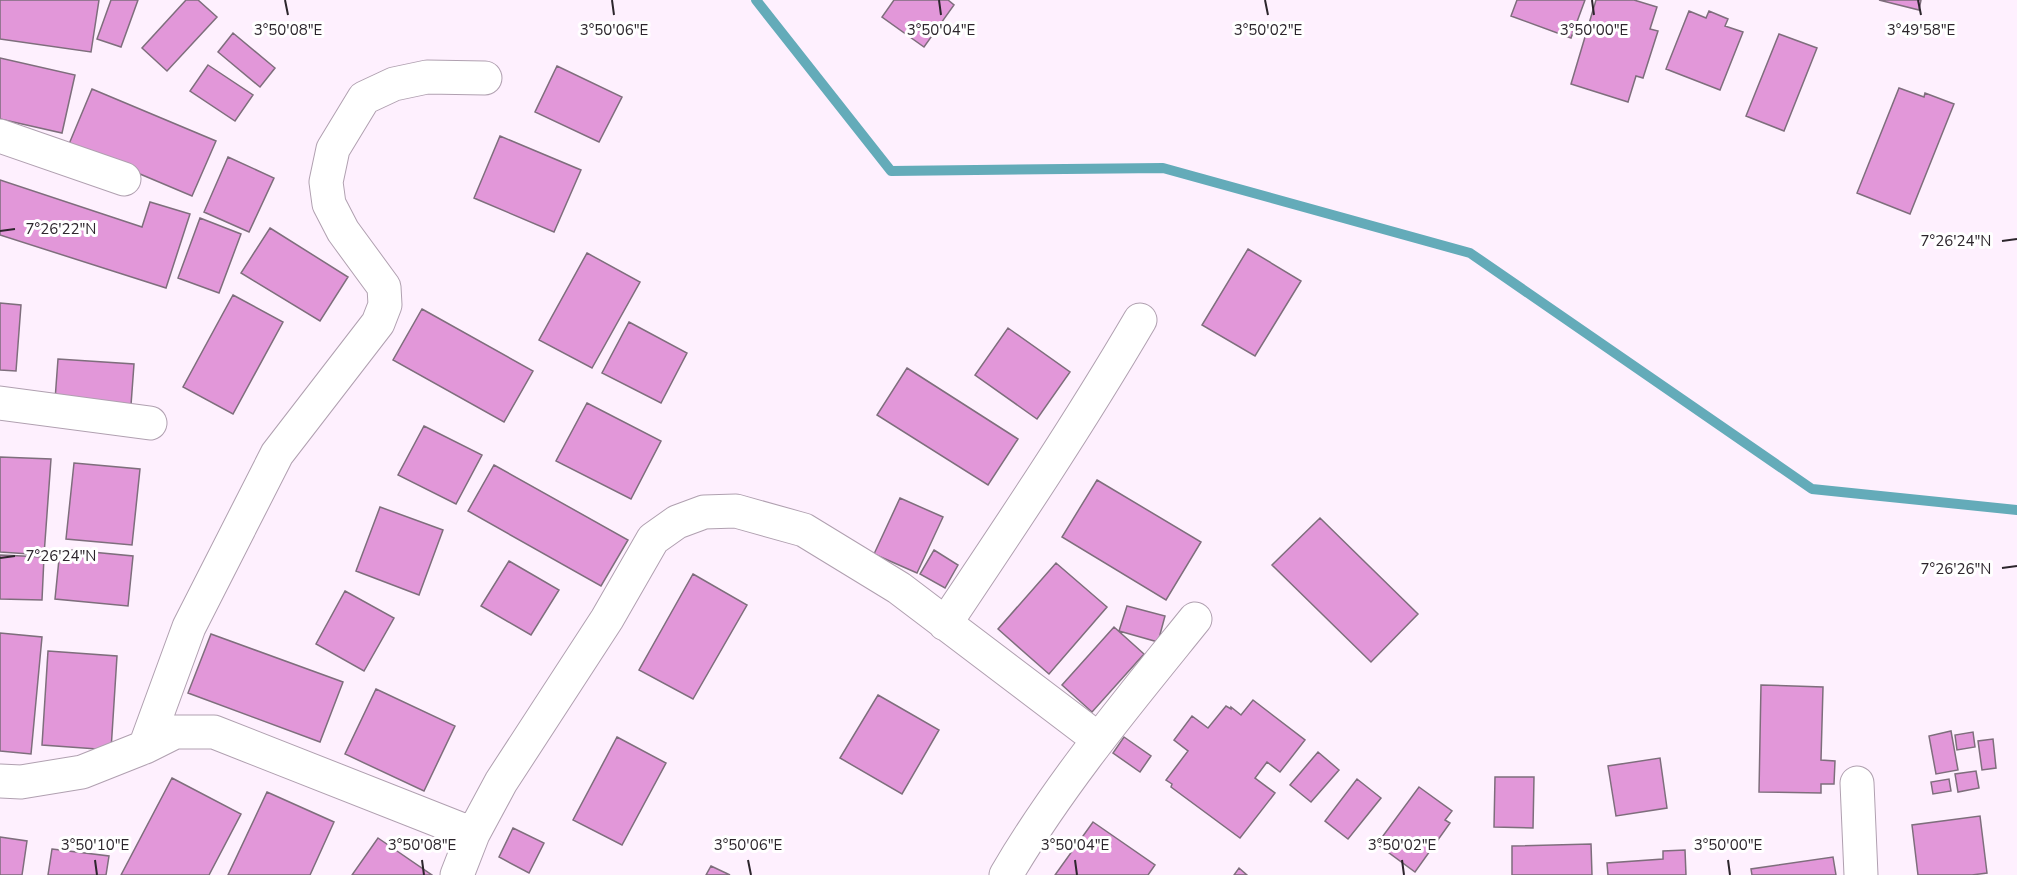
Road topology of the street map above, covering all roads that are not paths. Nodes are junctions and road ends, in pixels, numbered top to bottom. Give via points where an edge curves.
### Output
1 (485, 78) dead end
2 (0, 136) edge
3 (124, 179) dead end
4 (1140, 320) dead end
5 (0, 403) edge
6 (150, 423) dead end
7 (1195, 619) dead end
8 (945, 624) junction
9 (1098, 739) junction
10 (145, 747) junction
11 (0, 781) edge
12 (1857, 783) dead end
13 (473, 834) junction
14 (457, 875) edge
15 (1006, 875) edge
16 (1861, 875) edge

1 - 10 street via 427,77 394,84 364,98 333,148 326,182 329,204 343,231 384,287 385,304 378,323 277,454 189,627
2 - 3 street
4 - 8 street via 1106,380
5 - 6 street
7 - 9 street
8 - 9 street
8 - 13 street via 899,588 804,530 736,511 704,512 677,522 653,540 607,619 501,782
9 - 15 street
10 - 11 street via 82,772 21,782
10 - 13 street via 175,732 214,732
12 - 16 street
13 - 14 street

